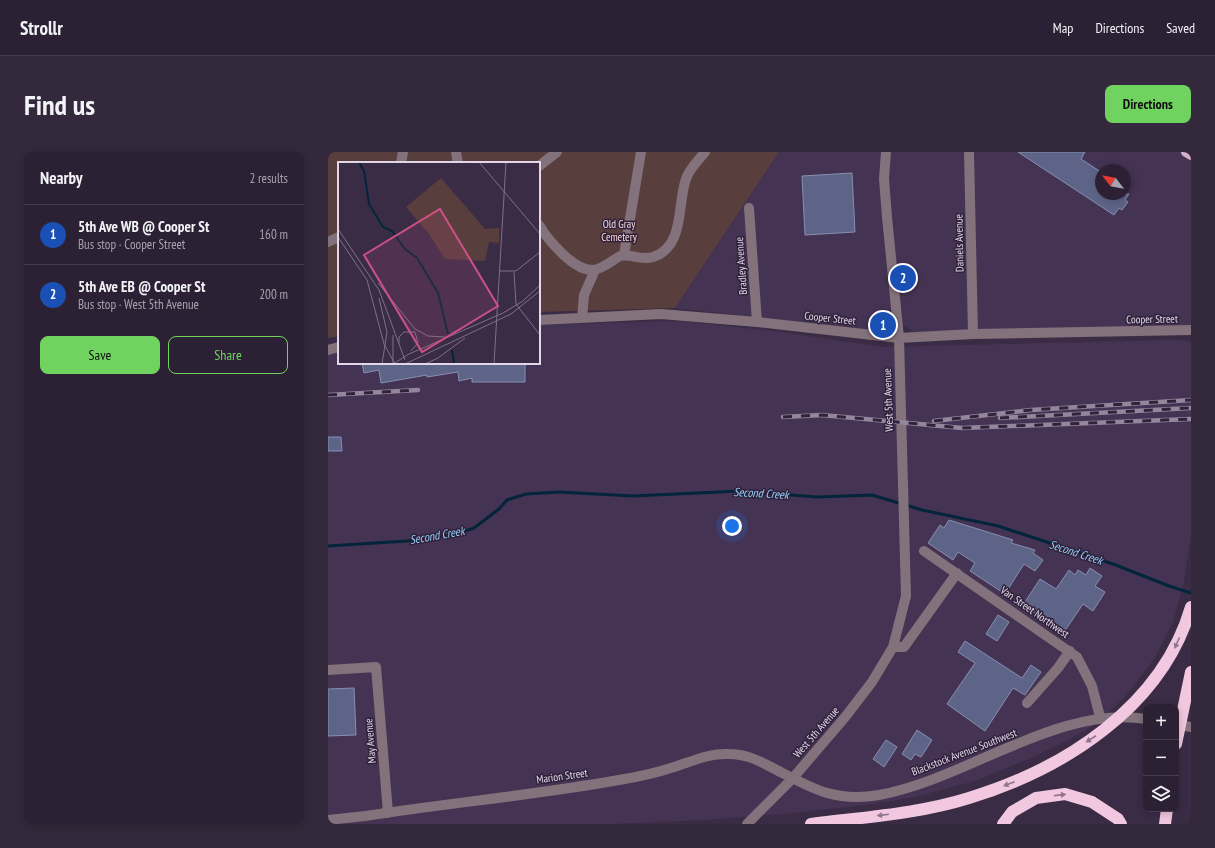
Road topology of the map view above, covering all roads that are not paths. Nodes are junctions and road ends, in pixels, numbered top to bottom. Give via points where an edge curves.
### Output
1 (404, 152) edge
2 (456, 152) edge
3 (557, 152) edge
4 (641, 152) edge
5 (705, 152) edge
6 (886, 152) edge
7 (969, 152) edge
8 (1186, 152) edge
9 (1191, 156) edge
10 (401, 162) edge
11 (458, 162) edge
12 (540, 165) edge
13 (749, 208) dead end
14 (541, 232) edge
15 (338, 237) edge
16 (328, 242) edge
17 (624, 255) junction
18 (595, 270) junction
19 (582, 318) junction
20 (540, 320) edge
21 (757, 322) junction
22 (1191, 330) edge
23 (973, 334) junction
24 (899, 338) junction
25 (338, 348) edge
26 (328, 350) edge
27 (924, 551) dead end
28 (957, 573) junction
29 (1191, 607) edge
30 (893, 647) junction
31 (1070, 651) junction
32 (328, 670) edge
33 (1191, 672) edge
34 (1026, 703) dead end
35 (1100, 717) junction
36 (1143, 718) edge
37 (1179, 725) edge
38 (1191, 727) edge
39 (1177, 740) edge
40 (793, 778) junction
41 (1167, 812) edge
42 (388, 813) junction
43 (328, 820) edge
44 (747, 824) edge
45 (811, 824) edge
46 (1003, 824) edge
47 (1121, 824) edge
48 (1166, 824) edge

1 - 10 street
2 - 11 street
3 - 12 street
4 - 17 street
5 - 17 street via 685,179 677,228 667,248 660,254 642,259
6 - 24 street, West 5th Avenue via 884,174 887,217
7 - 23 street, Daniels Avenue
8 - 9 main road
13 - 21 street, Bradley Avenue
14 - 18 street via 575,264 588,270
15 - 16 street
17 - 18 street
18 - 19 street via 584,295
19 - 20 street, Cooper Street
19 - 21 street, Cooper Street via 661,314
21 - 24 street, Cooper Street
22 - 23 street, Cooper Street
23 - 24 street, Cooper Street
24 - 30 street, West 5th Avenue via 906,596
25 - 26 street
27 - 28 street, Van Street Northwest
28 - 30 street via 904,647
28 - 31 street, Van Street Northwest
29 -> 45 highway via 1173,652 1136,702 1113,724 1044,767 1012,784 968,799 905,812
30 - 40 street, West 5th Avenue via 872,682
31 - 34 street
31 - 35 street, Van Street Northwest via 1077,657 1092,686
32 - 42 street, May Avenue via 376,667
33 - 39 highway
35 - 36 street, Blackstock Avenue Southwest
35 - 40 street, Blackstock Avenue Southwest via 1045,734 938,778 878,795 840,797 809,787
37 - 38 street
40 - 42 street, Marion Street via 746,756 716,754 701,756 666,770 619,780
40 - 44 street, West 5th Avenue
41 - 48 highway
42 - 43 street, Marion Street
46 -> 47 highway via 1012,812 1036,798 1065,794 1092,802 1118,819

